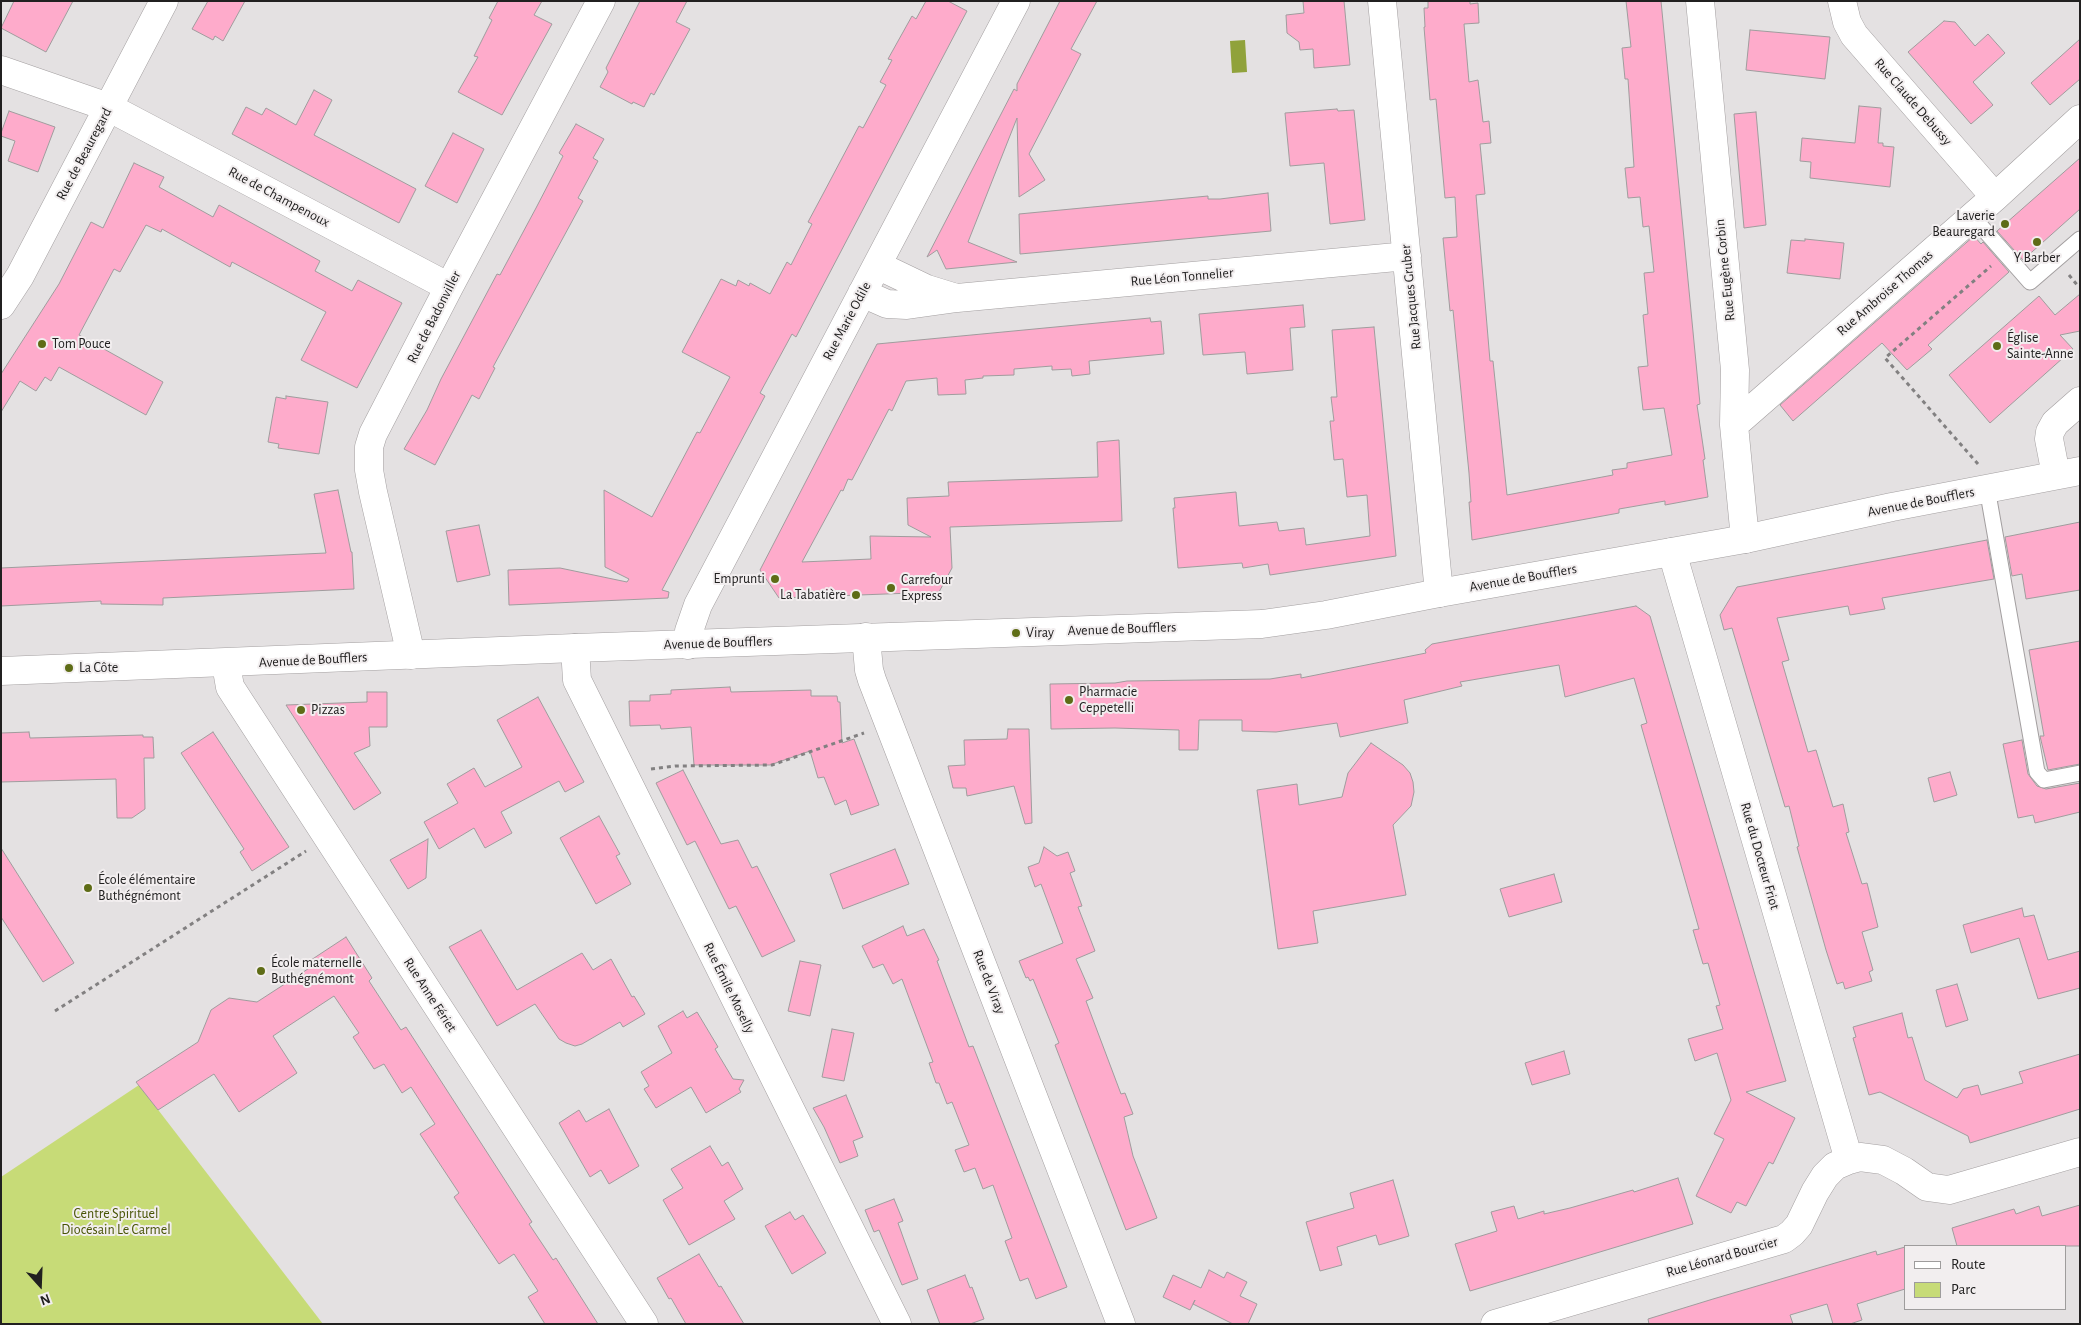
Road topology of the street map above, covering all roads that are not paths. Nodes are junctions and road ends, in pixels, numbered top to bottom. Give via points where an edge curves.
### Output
1 (164, 1) edge
2 (601, 1) edge
3 (1016, 1) edge
4 (1382, 1) edge
5 (1700, 1) edge
6 (1842, 1) edge
7 (1, 70) edge
8 (108, 107) junction
9 (2080, 119) edge
10 (1995, 197) junction
11 (1972, 216) junction
12 (2080, 239) edge
13 (1407, 256) junction
14 (877, 265) junction
15 (449, 288) junction
16 (862, 292) junction
17 (957, 298) junction
18 (1, 305) edge
19 (2080, 401) edge
20 (1734, 425) junction
21 (2068, 473) edge
22 (1983, 476) junction
23 (1745, 539) junction
24 (1672, 552) junction
25 (1439, 593) junction
26 (866, 638) junction
27 (688, 645) junction
28 (575, 648) junction
29 (411, 655) junction
30 (226, 664) junction
31 (1, 672) edge
32 (2080, 773) edge
33 (2080, 1152) edge
34 (1849, 1160) junction
35 (644, 1324) edge
36 (897, 1324) edge
37 (1120, 1324) edge
38 (1495, 1324) edge

1 - 8 street, Rue de Beauregard
2 - 15 street, Rue de Badonviller
3 - 14 street, Rue Marie Odile
4 - 13 street, Rue Jacques Gruber
5 - 20 street, Rue Eugène Corbin via 1735,370
6 - 10 street, Rue Claude Debussy via 1854,35
7 - 8 street, Rue de Champenoux
8 - 15 street, Rue de Champenoux
8 - 18 street, Rue de Beauregard via 20,276
9 - 10 street, Rue Ambroise Thomas
10 - 11 street, Rue Ambroise Thomas
11 - 12 lane via 2030,282
11 - 20 street, Rue Ambroise Thomas
13 - 17 street, Rue Léon Tonnelier
13 - 25 street, Rue Jacques Gruber
14 - 16 street, Rue Marie Odile
14 - 17 street, Rue Léon Tonnelier via 927,290
15 - 29 street, Rue de Badonviller via 373,434 368,455 375,502
16 - 17 street, Rue Léon Tonnelier via 887,304 897,305
16 - 27 street, Rue Marie Odile via 698,605
19 - 21 street via 2055,423 2050,432 2049,439
20 - 23 street, Rue Eugène Corbin
21 - 22 street, Avenue de Boufflers
22 - 23 street, Avenue de Boufflers
22 - 32 lane via 2037,772 2044,780
23 - 24 street, Avenue de Boufflers
24 - 25 street, Avenue de Boufflers
24 - 34 street, Rue du Docteur Friot
25 - 26 street, Avenue de Boufflers via 1262,624
26 - 27 street, Avenue de Boufflers
26 - 37 street, Rue de Viray via 869,670
27 - 28 street, Avenue de Boufflers
28 - 29 street, Avenue de Boufflers
28 - 36 street, Rue Émile Moselly via 577,680
29 - 30 street, Avenue de Boufflers
30 - 31 street, Avenue de Boufflers
30 - 35 street, Rue Anne Fériet via 230,687
33 - 34 street, Rue Léonard Bourcier via 1949,1190 1927,1187 1883,1160
34 - 38 street, Rue Léonard Bourcier via 1835,1166 1825,1176 1799,1225 1784,1239

